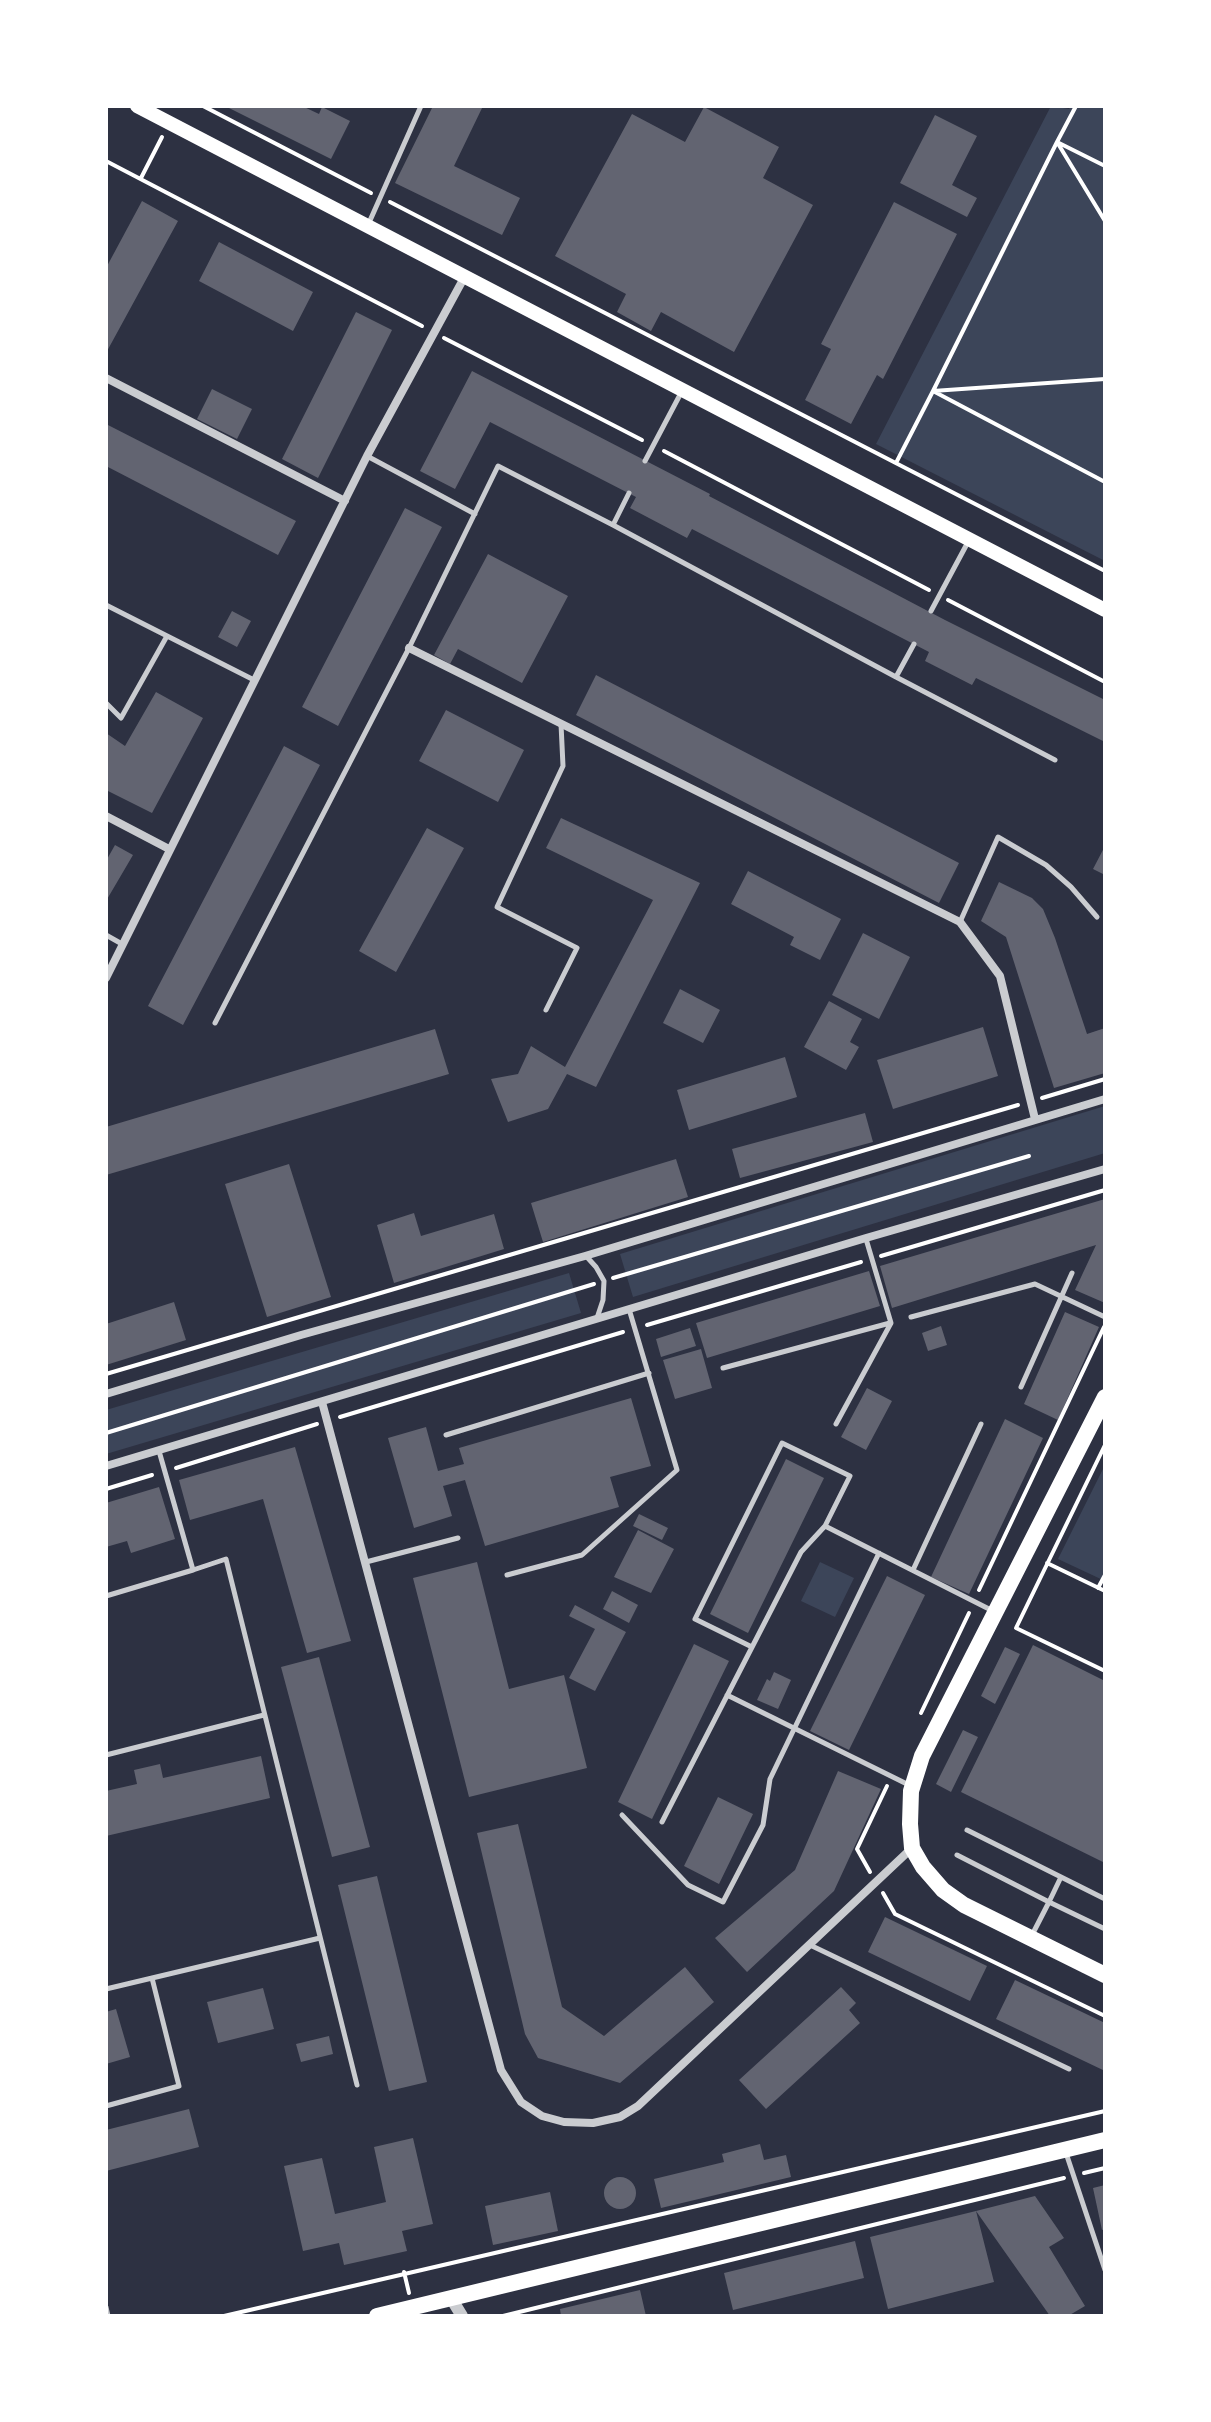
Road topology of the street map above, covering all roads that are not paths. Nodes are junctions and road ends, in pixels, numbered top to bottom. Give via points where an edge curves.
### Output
1 (421, 106) edge
2 (139, 108) edge
3 (368, 225) junction
4 (465, 276) junction
5 (106, 378) edge
6 (682, 390) junction
7 (367, 456) junction
8 (645, 461) dead end
9 (629, 493) dead end
10 (345, 501) junction
11 (475, 514) junction
12 (613, 525) junction
13 (969, 539) junction
14 (106, 605) edge
15 (1105, 610) edge
16 (931, 611) dead end
17 (167, 636) junction
18 (914, 644) dead end
19 (409, 648) junction
20 (896, 677) junction
21 (254, 680) junction
22 (106, 703) edge
23 (561, 723) junction
24 (1055, 760) dead end
25 (106, 816) edge
26 (169, 849) junction
27 (1097, 917) dead end
28 (960, 922) junction
29 (106, 935) edge
30 (123, 945) junction
31 (106, 978) edge
32 (546, 1010) dead end
33 (215, 1023) dead end
34 (1105, 1099) edge
35 (1035, 1119) junction
36 (1105, 1169) edge
37 (866, 1238) junction
38 (585, 1256) junction
39 (1072, 1273) dead end
40 (1061, 1297) junction
41 (629, 1309) junction
42 (911, 1317) dead end
43 (1105, 1317) edge
44 (597, 1318) junction
45 (891, 1323) junction
46 (723, 1368) dead end
47 (649, 1373) junction
48 (1021, 1387) dead end
49 (106, 1394) edge
50 (1105, 1397) edge
51 (322, 1402) junction
52 (836, 1424) dead end
53 (981, 1424) dead end
54 (446, 1435) dead end
55 (159, 1451) junction
56 (106, 1466) edge
57 (825, 1526) junction
58 (458, 1538) dead end
59 (879, 1553) junction
60 (365, 1562) junction
61 (193, 1570) junction
62 (913, 1570) junction
63 (507, 1575) dead end
64 (106, 1596) edge
65 (996, 1612) junction
66 (752, 1647) junction
67 (727, 1695) junction
68 (264, 1715) junction
69 (794, 1728) junction
70 (106, 1755) edge
71 (916, 1788) junction
72 (622, 1815) dead end
73 (662, 1822) dead end
74 (967, 1830) dead end
75 (912, 1848) junction
76 (957, 1855) dead end
77 (1061, 1877) junction
78 (1105, 1899) edge
79 (1049, 1902) junction
80 (1105, 1929) edge
81 (320, 1938) junction
82 (1030, 1938) junction
83 (810, 1945) junction
84 (1105, 1975) edge
85 (152, 1978) junction
86 (106, 1989) edge
87 (1069, 2069) dead end
88 (357, 2085) dead end
89 (106, 2106) edge
90 (1105, 2140) edge
91 (1065, 2150) junction
92 (1105, 2270) edge
93 (451, 2298) junction
94 (106, 2307) edge
95 (108, 2316) edge
96 (377, 2316) edge
97 (462, 2316) edge

1 - 3 lane
2 - 3 main road
3 - 4 main road
4 - 6 main road
4 - 7 street
5 - 10 street
6 - 8 lane
6 - 13 main road
7 - 10 street
7 - 11 lane
9 - 12 lane
10 - 21 street
11 - 12 lane via 498,466
11 - 19 lane
12 - 20 lane
13 - 15 main road
13 - 16 lane
14 - 17 lane
17 - 21 lane
17 - 22 lane via 121,718
18 - 20 lane
19 - 23 street
19 - 33 lane
20 - 24 lane
21 - 26 street
23 - 28 street
23 - 32 lane via 563,766 497,907 577,948
25 - 26 street
26 - 30 street
27 - 28 lane via 1046,865 998,837
28 - 35 street via 1000,976
29 - 30 lane
30 - 31 street
34 - 35 street
35 - 38 street
36 - 37 street
37 - 41 street
37 - 45 lane
38 - 44 lane via 604,1281
38 - 49 street
39 - 40 lane
40 - 42 lane via 1035,1284
40 - 43 lane
40 - 48 lane
41 - 44 street
41 - 47 lane
44 - 51 street
45 - 46 lane
45 - 52 lane
47 - 54 lane
47 - 63 lane via 677,1470 582,1555
50 - 65 main road
51 - 55 street
51 - 60 street
53 - 62 lane
55 - 56 street
55 - 61 lane
57 - 59 lane
57 - 66 lane via 801,1552
57 - 66 lane via 850,1476 782,1443 695,1619
58 - 60 lane
59 - 62 lane
59 - 69 lane
60 - 83 street via 501,2070 521,2102 564,2122 620,2117
61 - 64 lane
61 - 68 lane via 226,1559
62 - 65 lane
65 - 71 main road via 922,1756
66 - 67 lane
67 - 69 lane
67 - 73 lane
68 - 70 lane
68 - 81 lane
69 - 71 lane
69 - 72 lane via 770,1779 763,1825 723,1902 688,1885
71 - 75 main road
74 - 77 lane
75 - 82 main road via 943,1890
75 - 83 street
76 - 79 lane
77 - 78 lane
77 - 79 lane
79 - 80 lane
79 - 82 lane
81 - 85 lane
81 - 88 lane
82 - 84 main road
83 - 87 lane
85 - 86 lane
85 - 89 lane via 179,2086
90 - 91 main road
91 - 92 lane
91 - 93 main road
93 - 96 main road
93 - 97 street
94 - 95 lane

